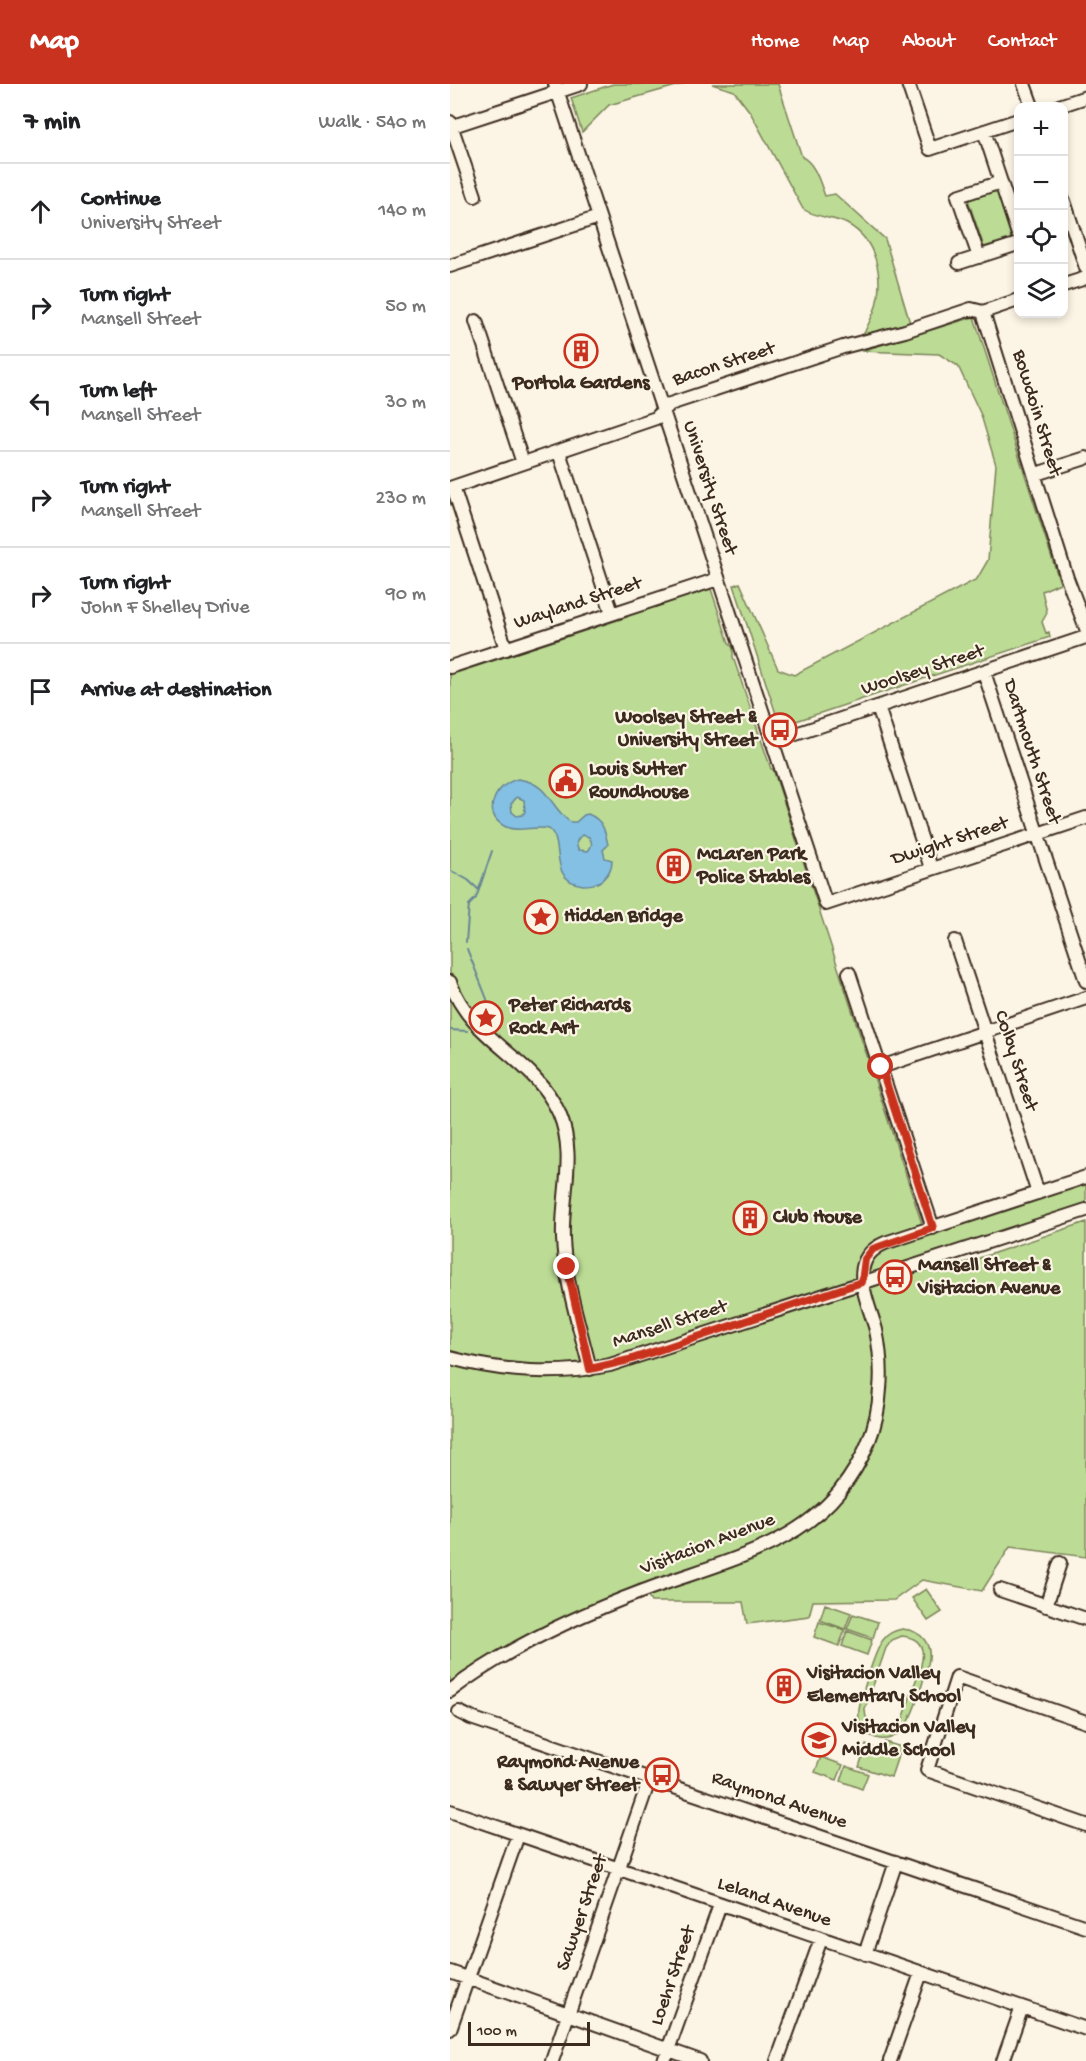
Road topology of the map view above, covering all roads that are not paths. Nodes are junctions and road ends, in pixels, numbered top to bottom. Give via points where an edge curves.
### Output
1 (581, 84) edge
2 (908, 84) edge
3 (1024, 84) edge
4 (557, 88) edge
5 (1086, 98) edge
6 (1031, 102) edge
7 (1068, 103) edge
8 (1014, 121) edge
9 (450, 125) edge
10 (984, 131) junction
11 (1001, 182) junction
12 (475, 196) dead end
13 (1067, 210) edge
14 (599, 218) junction
15 (1014, 222) edge
16 (1014, 245) edge
17 (979, 257) junction
18 (959, 263) dead end
19 (450, 266) edge
20 (1086, 268) edge
21 (1086, 278) edge
22 (1068, 284) edge
23 (1014, 301) edge
24 (983, 312) junction
25 (476, 321) dead end
26 (663, 411) junction
27 (559, 452) junction
28 (1086, 458) edge
29 (523, 463) junction
30 (1036, 474) junction
31 (452, 488) edge
32 (718, 579) junction
33 (612, 613) junction
34 (1086, 628) edge
35 (1086, 638) edge
36 (506, 649) junction
37 (450, 667) edge
38 (984, 672) junction
39 (878, 707) junction
40 (772, 742) junction
41 (1086, 818) edge
42 (1037, 834) junction
43 (931, 868) junction
44 (826, 904) joint
45 (956, 941) dead end
46 (849, 973) dead end
47 (1086, 981) edge
48 (450, 982) edge
49 (1086, 998) edge
50 (985, 1032) junction
51 (881, 1067) junction
52 (1086, 1177) edge
53 (1038, 1193) junction
54 (1086, 1210) edge
55 (933, 1228) junction
56 (862, 1282) junction
57 (450, 1358) edge
58 (590, 1369) junction
59 (1060, 1563) dead end
60 (1000, 1590) dead end
61 (1046, 1605) junction
62 (1086, 1619) edge
63 (450, 1691) edge
64 (459, 1712) dead end
65 (1086, 1722) edge
66 (650, 1778) junction
67 (450, 1811) edge
68 (1086, 1825) edge
69 (518, 1835) junction
70 (896, 1862) junction
71 (619, 1870) junction
72 (720, 1905) junction
73 (1086, 1927) edge
74 (821, 1939) junction
75 (866, 1954) junction
76 (450, 1972) edge
77 (921, 1972) junction
78 (468, 1979) junction
79 (1022, 2007) junction
80 (568, 2014) junction
81 (450, 2028) edge
82 (1086, 2029) edge
83 (666, 2055) edge
84 (552, 2061) edge
85 (700, 2061) edge
86 (777, 2061) edge
87 (890, 2061) edge
88 (1003, 2061) edge

1 - 4 street
2 - 10 street via 930,149
3 - 6 street
4 - 9 street
4 - 14 street, University Street
5 - 7 street
8 - 10 street
9 - 12 street
10 - 11 street
11 - 15 street
11 - 17 street via 958,196
13 - 20 street
14 - 19 street
14 - 26 street, University Street
16 - 17 street
17 - 18 street
21 - 22 street
23 - 24 street, Bacon Street
24 - 26 street, Bacon Street via 971,309 843,347 670,404
24 - 30 street, Bowdoin Street
25 - 29 street
26 - 27 street, Bacon Street via 656,418
26 - 32 street, University Street
27 - 29 street, Bacon Street
27 - 33 street
28 - 30 street
29 - 31 street, Bacon Street
30 - 34 street, Bowdoin Street
31 - 36 street
32 - 33 street, Wayland Street
32 - 40 street, University Street
33 - 36 street, Wayland Street
35 - 38 street, Woolsey Street
36 - 37 street, Wayland Street
38 - 39 street, Woolsey Street
38 - 42 street, Dartmouth Street
39 - 40 street, Woolsey Street
39 - 43 street
40 - 44 street, University Street
41 - 42 street, Dwight Street
42 - 43 street, Dwight Street
42 - 47 street, Dartmouth Street
43 - 44 street, Dwight Street
45 - 50 street, Colby Street
46 - 51 street
48 - 58 street via 469,1017 529,1070 561,1117 569,1158 564,1253
49 - 50 street
50 - 51 street
50 - 53 street, Colby Street
51 - 55 street
52 - 53 street
53 - 55 street
54 - 56 street, Mansell Street
55 - 56 street via 873,1249 865,1259
56 - 58 street, Mansell Street via 629,1360
56 - 63 street, Visitacion Avenue via 878,1344 879,1401 862,1457 829,1504 777,1541 582,1617 502,1658
57 - 58 street, Mansell Street via 526,1372
59 - 61 street
60 - 61 street
61 - 62 street
64 - 66 street, Raymond Avenue
65 - 68 street via 957,1677 927,1770
66 - 70 street, Raymond Avenue
66 - 71 street, Sawyer Street
67 - 69 street, Leland Avenue
69 - 71 street, Leland Avenue
69 - 78 street
70 - 73 street, Raymond Avenue
70 - 75 street
71 - 72 street, Leland Avenue
71 - 80 street, Sawyer Street
72 - 74 street, Leland Avenue
72 - 83 street, Loehr Street
74 - 75 street, Leland Avenue
74 - 86 street
75 - 77 street, Leland Avenue
76 - 78 street
77 - 79 street, Leland Avenue
77 - 87 street
78 - 80 street
78 - 81 street
79 - 82 street, Leland Avenue
79 - 88 street
80 - 83 street
80 - 84 street, Sawyer Street
83 - 85 street

